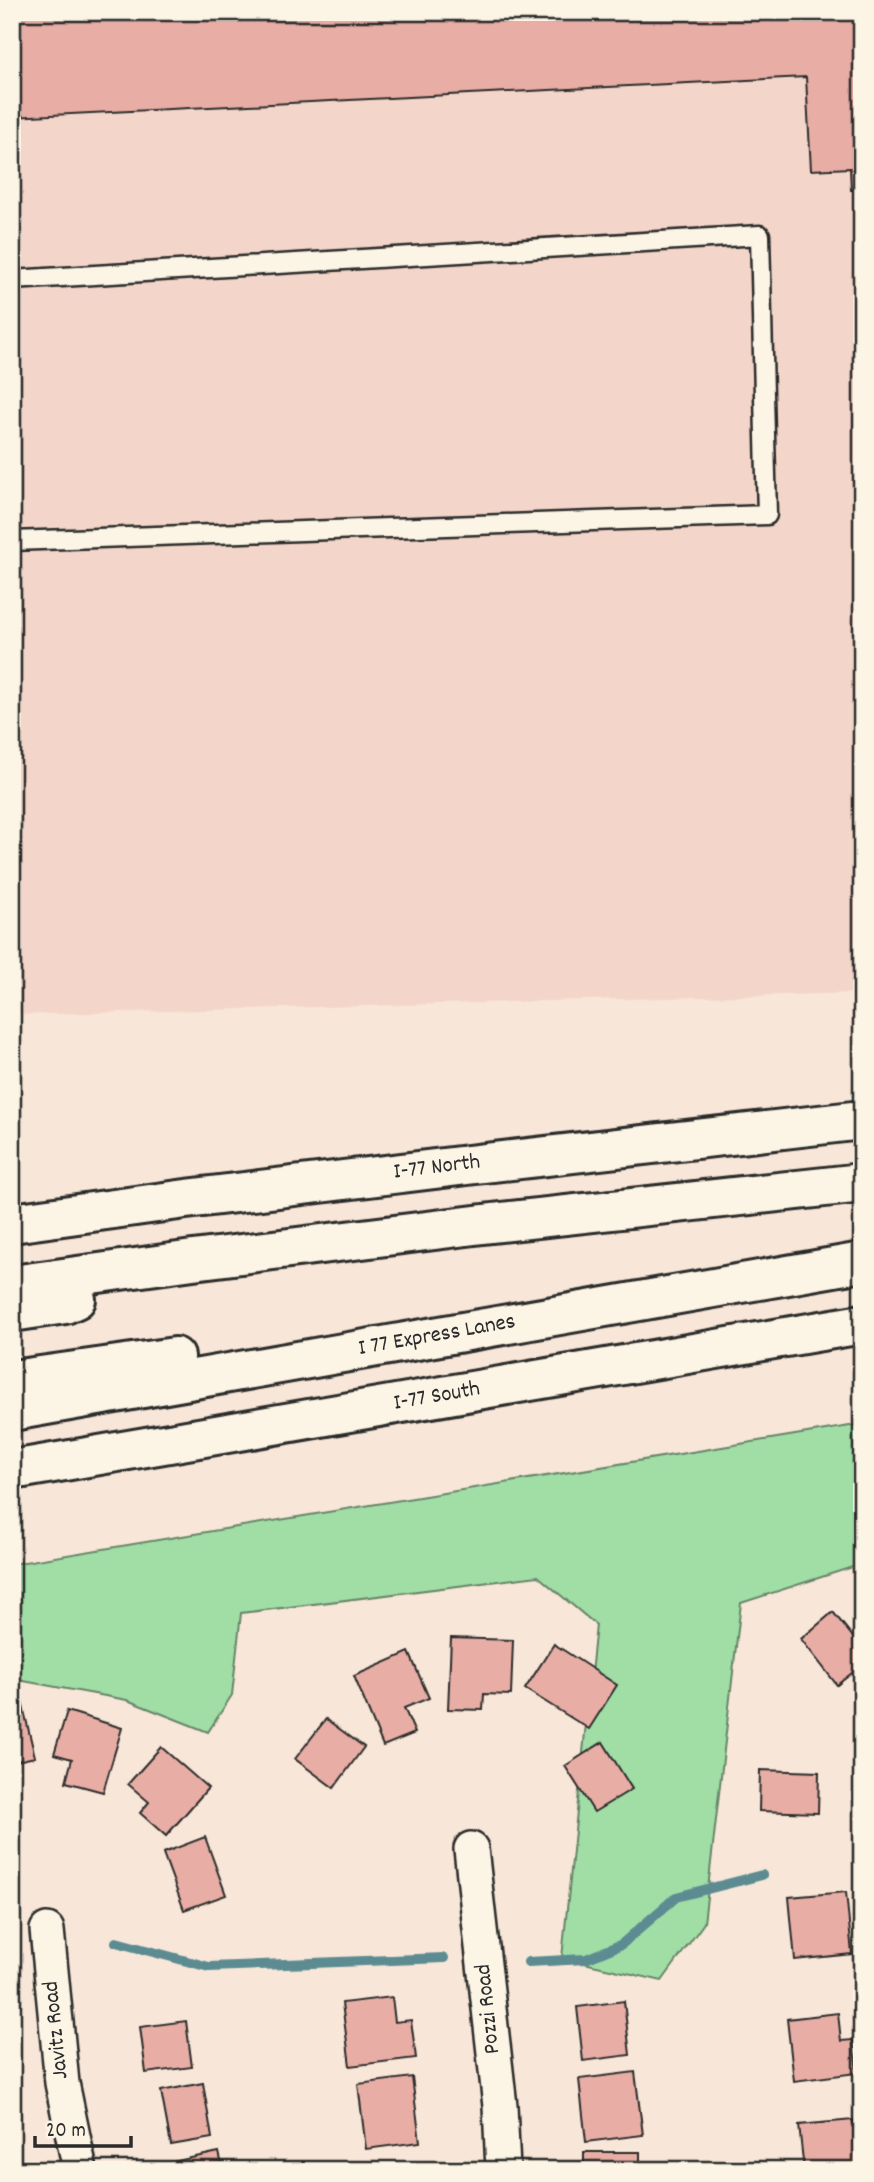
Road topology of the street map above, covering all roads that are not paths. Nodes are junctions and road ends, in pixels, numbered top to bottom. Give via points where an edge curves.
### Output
1 (12, 280) edge
2 (12, 541) edge
3 (862, 1120) edge
4 (862, 1183) edge
5 (12, 1223) edge
6 (862, 1262) edge
7 (151, 1265) junction
8 (12, 1285) edge
9 (12, 1312) edge
10 (862, 1324) edge
11 (278, 1364) junction
12 (12, 1380) edge
13 (12, 1411) edge
14 (12, 1470) edge
15 (471, 1849) dead end
16 (47, 1930) dead end
17 (80, 2170) edge
18 (503, 2170) edge

1 - 2 lane via 760,235 767,515
3 - 5 highway, I-77 North
4 - 7 highway
6 - 11 highway, I 77 Express Lanes
7 - 8 highway
7 - 9 highway via 65,1304
10 - 14 highway, I-77 South
11 - 12 highway via 173,1357
11 - 13 highway, I 77 Express Lanes
15 - 18 street, Pozzi Road
16 - 17 street, Javitz Road via 62,2083

